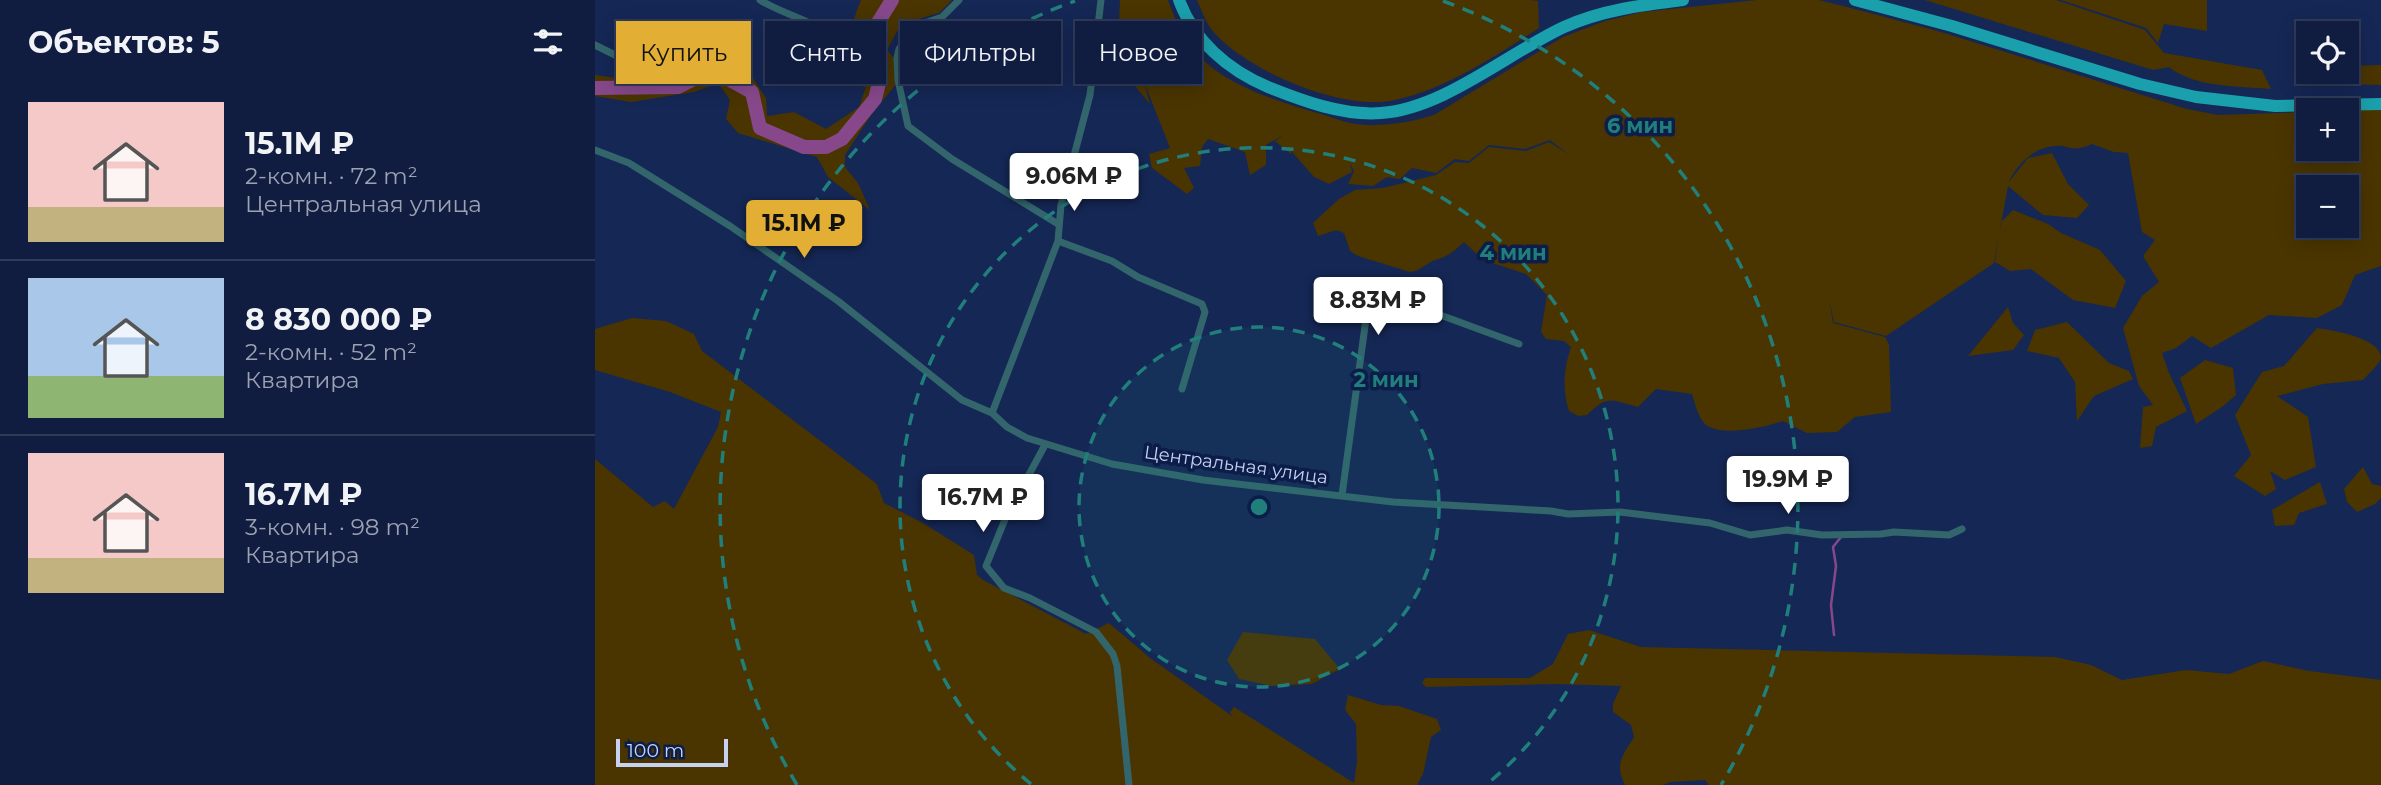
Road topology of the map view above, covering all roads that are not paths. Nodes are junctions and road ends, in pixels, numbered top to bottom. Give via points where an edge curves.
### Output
1 (760, 0) edge
2 (960, 0) edge
3 (1101, 0) edge
4 (1179, 0) edge
5 (1683, 0) edge
6 (1855, 0) edge
7 (805, 21) edge
8 (595, 44) edge
9 (616, 55) edge
10 (2381, 104) edge
11 (595, 150) edge
12 (1058, 223) junction
13 (1058, 241) junction
14 (1519, 344) dead end
15 (1182, 389) dead end
16 (992, 413) junction
17 (1045, 445) junction
18 (1342, 495) junction
19 (1962, 529) dead end
20 (1129, 785) edge

1 - 7 street
2 - 12 street via 942,17 919,24 899,49 898,80 908,126 952,159
3 - 12 street via 1090,95
4 - 5 main road via 1199,38 1247,78 1340,110 1379,114 1433,99 1585,19
6 - 10 main road via 2196,97 2275,106
8 - 9 street
11 - 16 street, Центральная улица via 629,163 730,226 838,301 962,400
12 - 13 street
13 - 15 street via 1202,304 1205,312
13 - 16 street
14 - 18 street via 1405,302 1368,304
16 - 17 street, Центральная улица via 1007,427
17 - 18 street, Центральная улица via 1112,464 1203,480
17 - 20 street via 986,566 1004,588 1084,624 1113,653
18 - 19 street, Центральная улица via 1568,514 1620,512 1710,523 1751,535 1787,530 1822,535 1949,535

